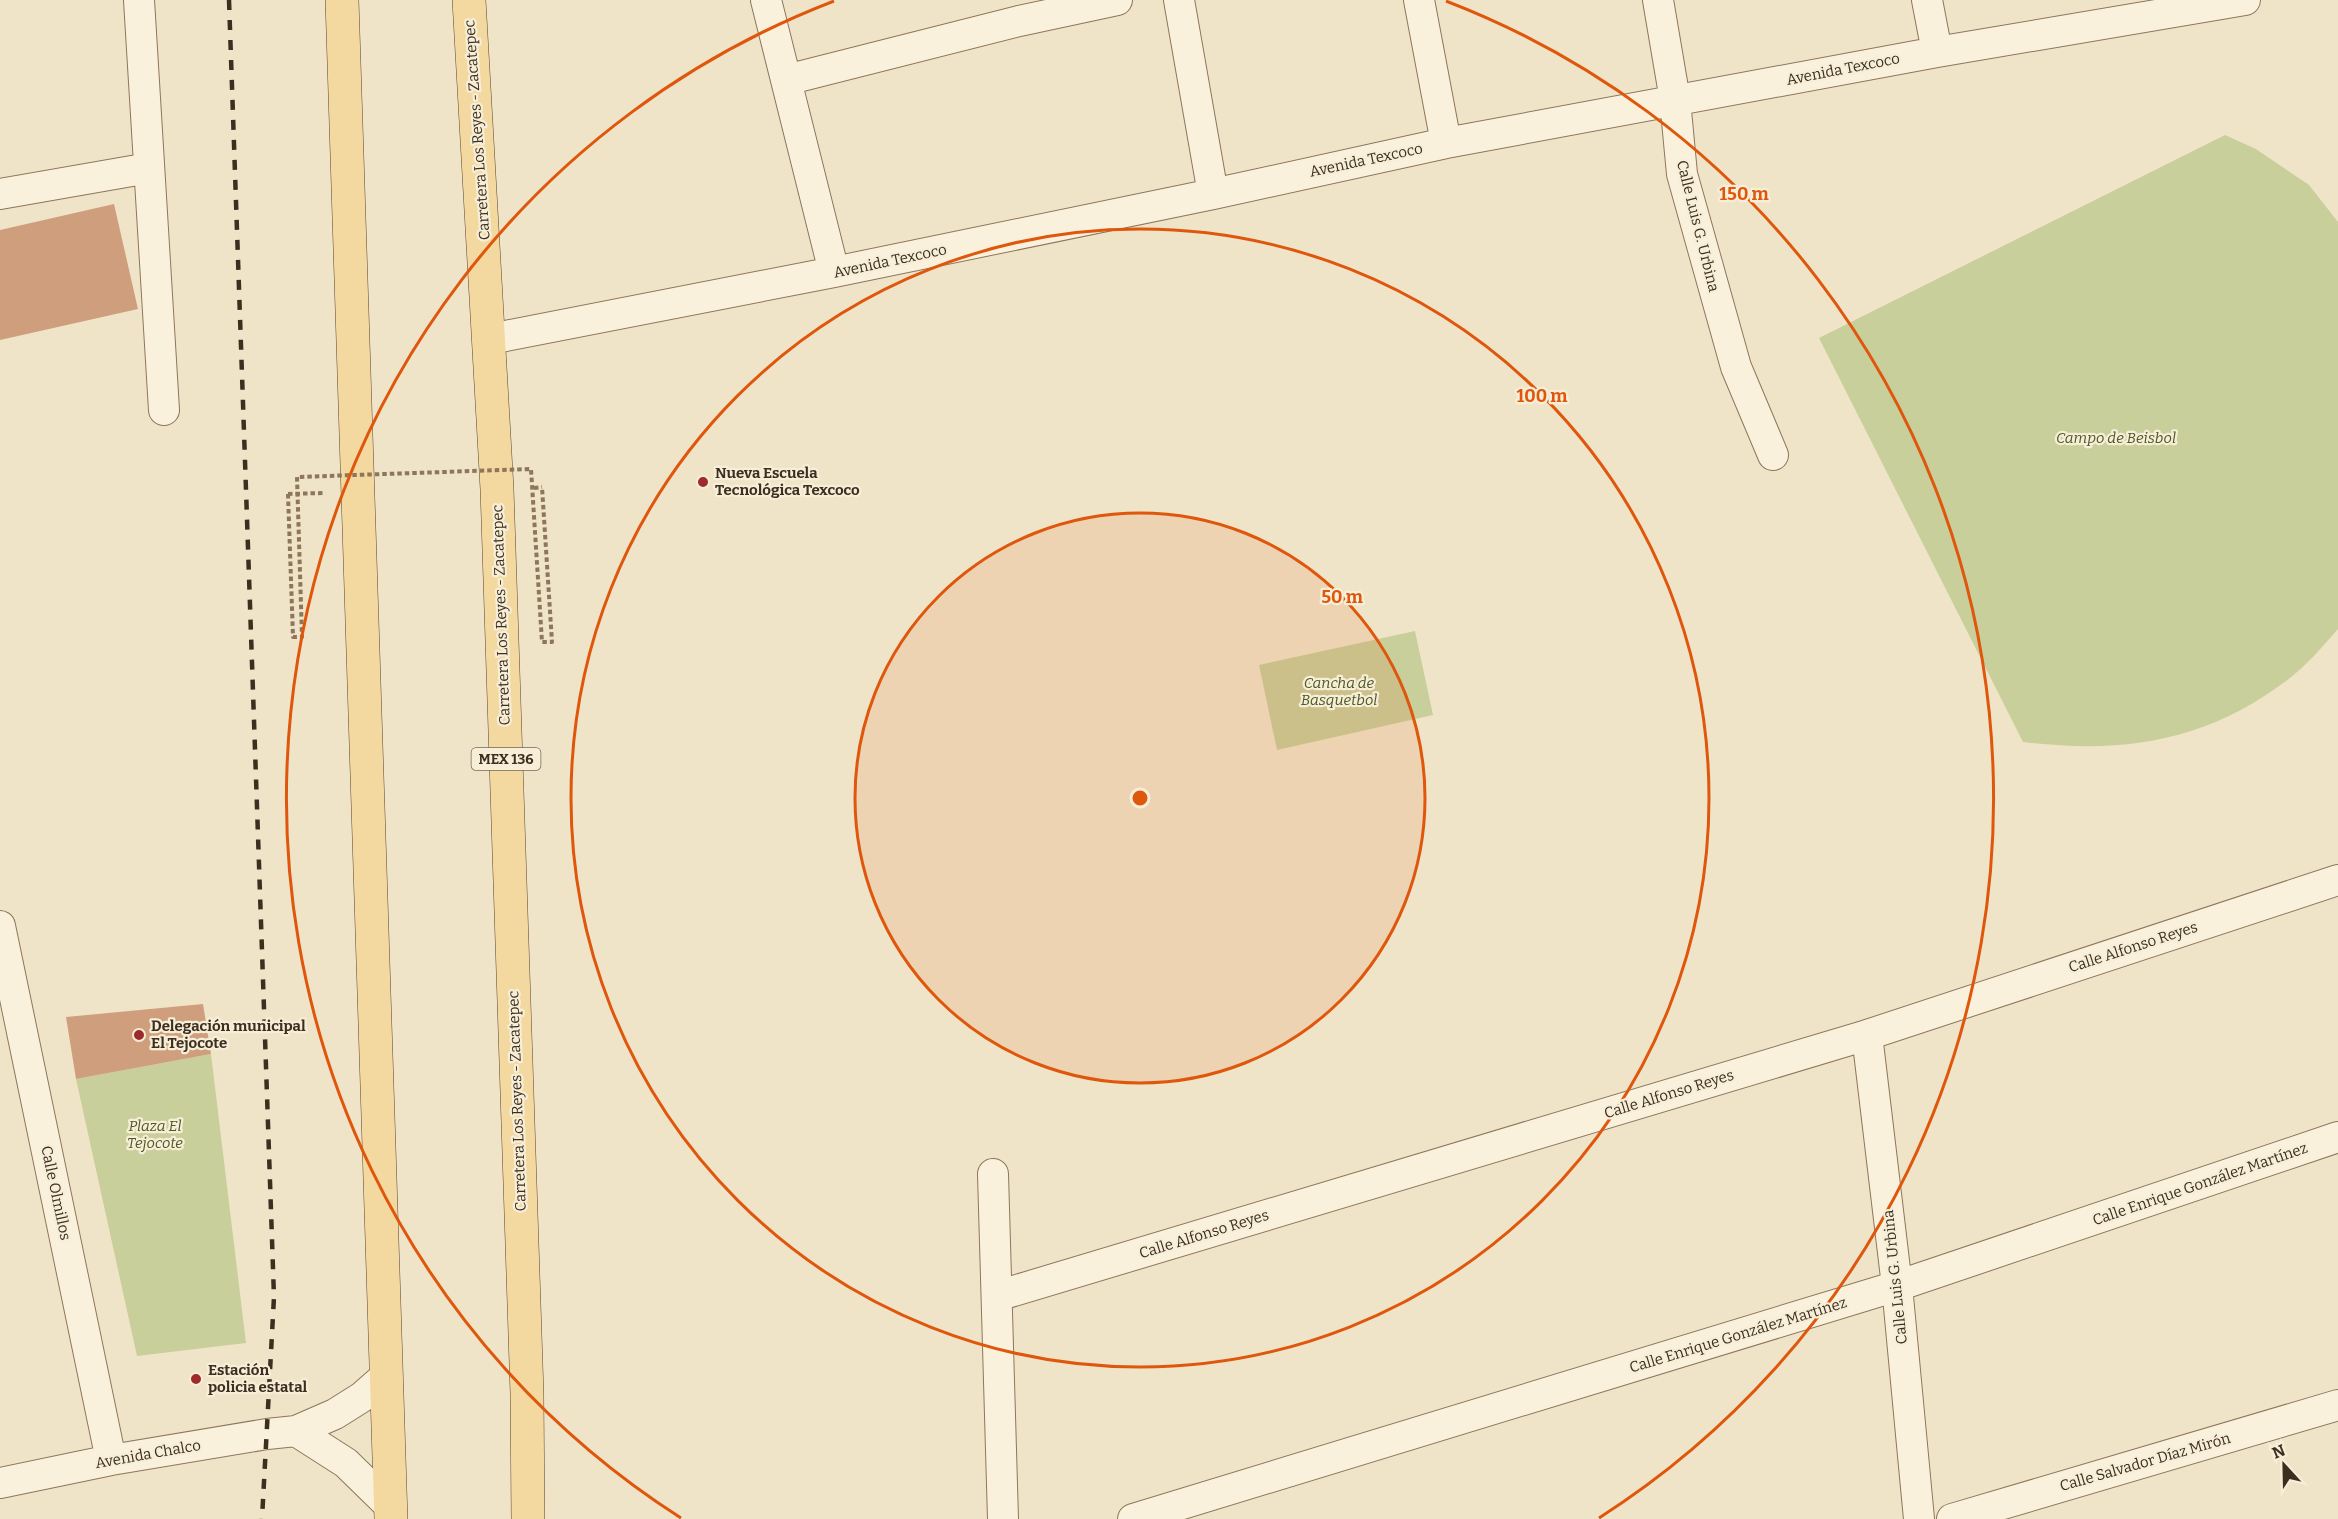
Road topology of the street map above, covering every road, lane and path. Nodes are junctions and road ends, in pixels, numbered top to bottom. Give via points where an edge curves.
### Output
1 (139, 0) edge
2 (342, 0) edge
3 (468, 0) edge
4 (766, 0) edge
5 (1117, 0) edge
6 (1179, 0) edge
7 (1419, 0) edge
8 (1658, 0) edge
9 (1927, 0) edge
10 (2245, 0) edge
11 (2186, 6) edge
12 (1016, 11) edge
13 (1937, 52) junction
14 (786, 80) junction
15 (1675, 100) junction
16 (1446, 143) junction
17 (149, 168) junction
18 (0, 194) edge
19 (1213, 194) junction
20 (834, 272) junction
21 (490, 339) junction
22 (164, 411) dead end
23 (1773, 456) dead end
24 (542, 488) dead end
25 (288, 494) dead end
26 (2338, 880) edge
27 (0, 926) edge
28 (1866, 1035) junction
29 (2338, 1137) edge
30 (993, 1174) dead end
31 (1897, 1286) junction
32 (997, 1296) junction
33 (387, 1375) junction
34 (2338, 1405) edge
35 (296, 1431) junction
36 (111, 1460) junction
37 (0, 1483) edge
38 (391, 1513) edge
39 (528, 1519) edge
40 (1003, 1519) edge
41 (1133, 1519) edge
42 (1919, 1519) edge
43 (1952, 1519) edge

1 - 17 street
2 - 33 main road
3 - 21 main road, Carretera Los Reyes - Zacatepec / MEX 136
4 - 14 street
5 - 12 street
6 - 19 street
7 - 16 street
8 - 15 street, Calle Luis G. Urbina
9 - 13 street
10 - 11 street, Avenida Texcoco
11 - 13 street, Avenida Texcoco
12 - 14 street
13 - 15 street, Avenida Texcoco
14 - 20 street
15 - 16 street, Avenida Texcoco
15 - 23 street, Calle Luis G. Urbina via 1682,174 1720,315 1736,367
16 - 19 street, Avenida Texcoco
17 - 18 street
17 - 22 street
19 - 20 street, Avenida Texcoco
20 - 21 street, Avenida Texcoco
21 - 39 main road, Carretera Los Reyes - Zacatepec / MEX 136
24 - 25 path, bridge via 552,642 542,642 531,469 297,477 303,636 293,637
26 - 28 street, Calle Alfonso Reyes
27 - 36 street, Calle Olmillos
28 - 31 street, Calle Luis G. Urbina
28 - 32 street, Calle Alfonso Reyes
29 - 31 street, Calle Enrique González Martínez
30 - 32 street
31 - 41 street, Calle Enrique González Martínez
31 - 42 street, Calle Luis G. Urbina
32 - 40 street
33 - 35 street, Avenida Chalco via 362,1397
33 - 38 main road
34 - 43 street, Calle Salvador Díaz Mirón
35 - 36 street, Avenida Chalco
35 - 38 street via 346,1463
36 - 37 street, Avenida Chalco

